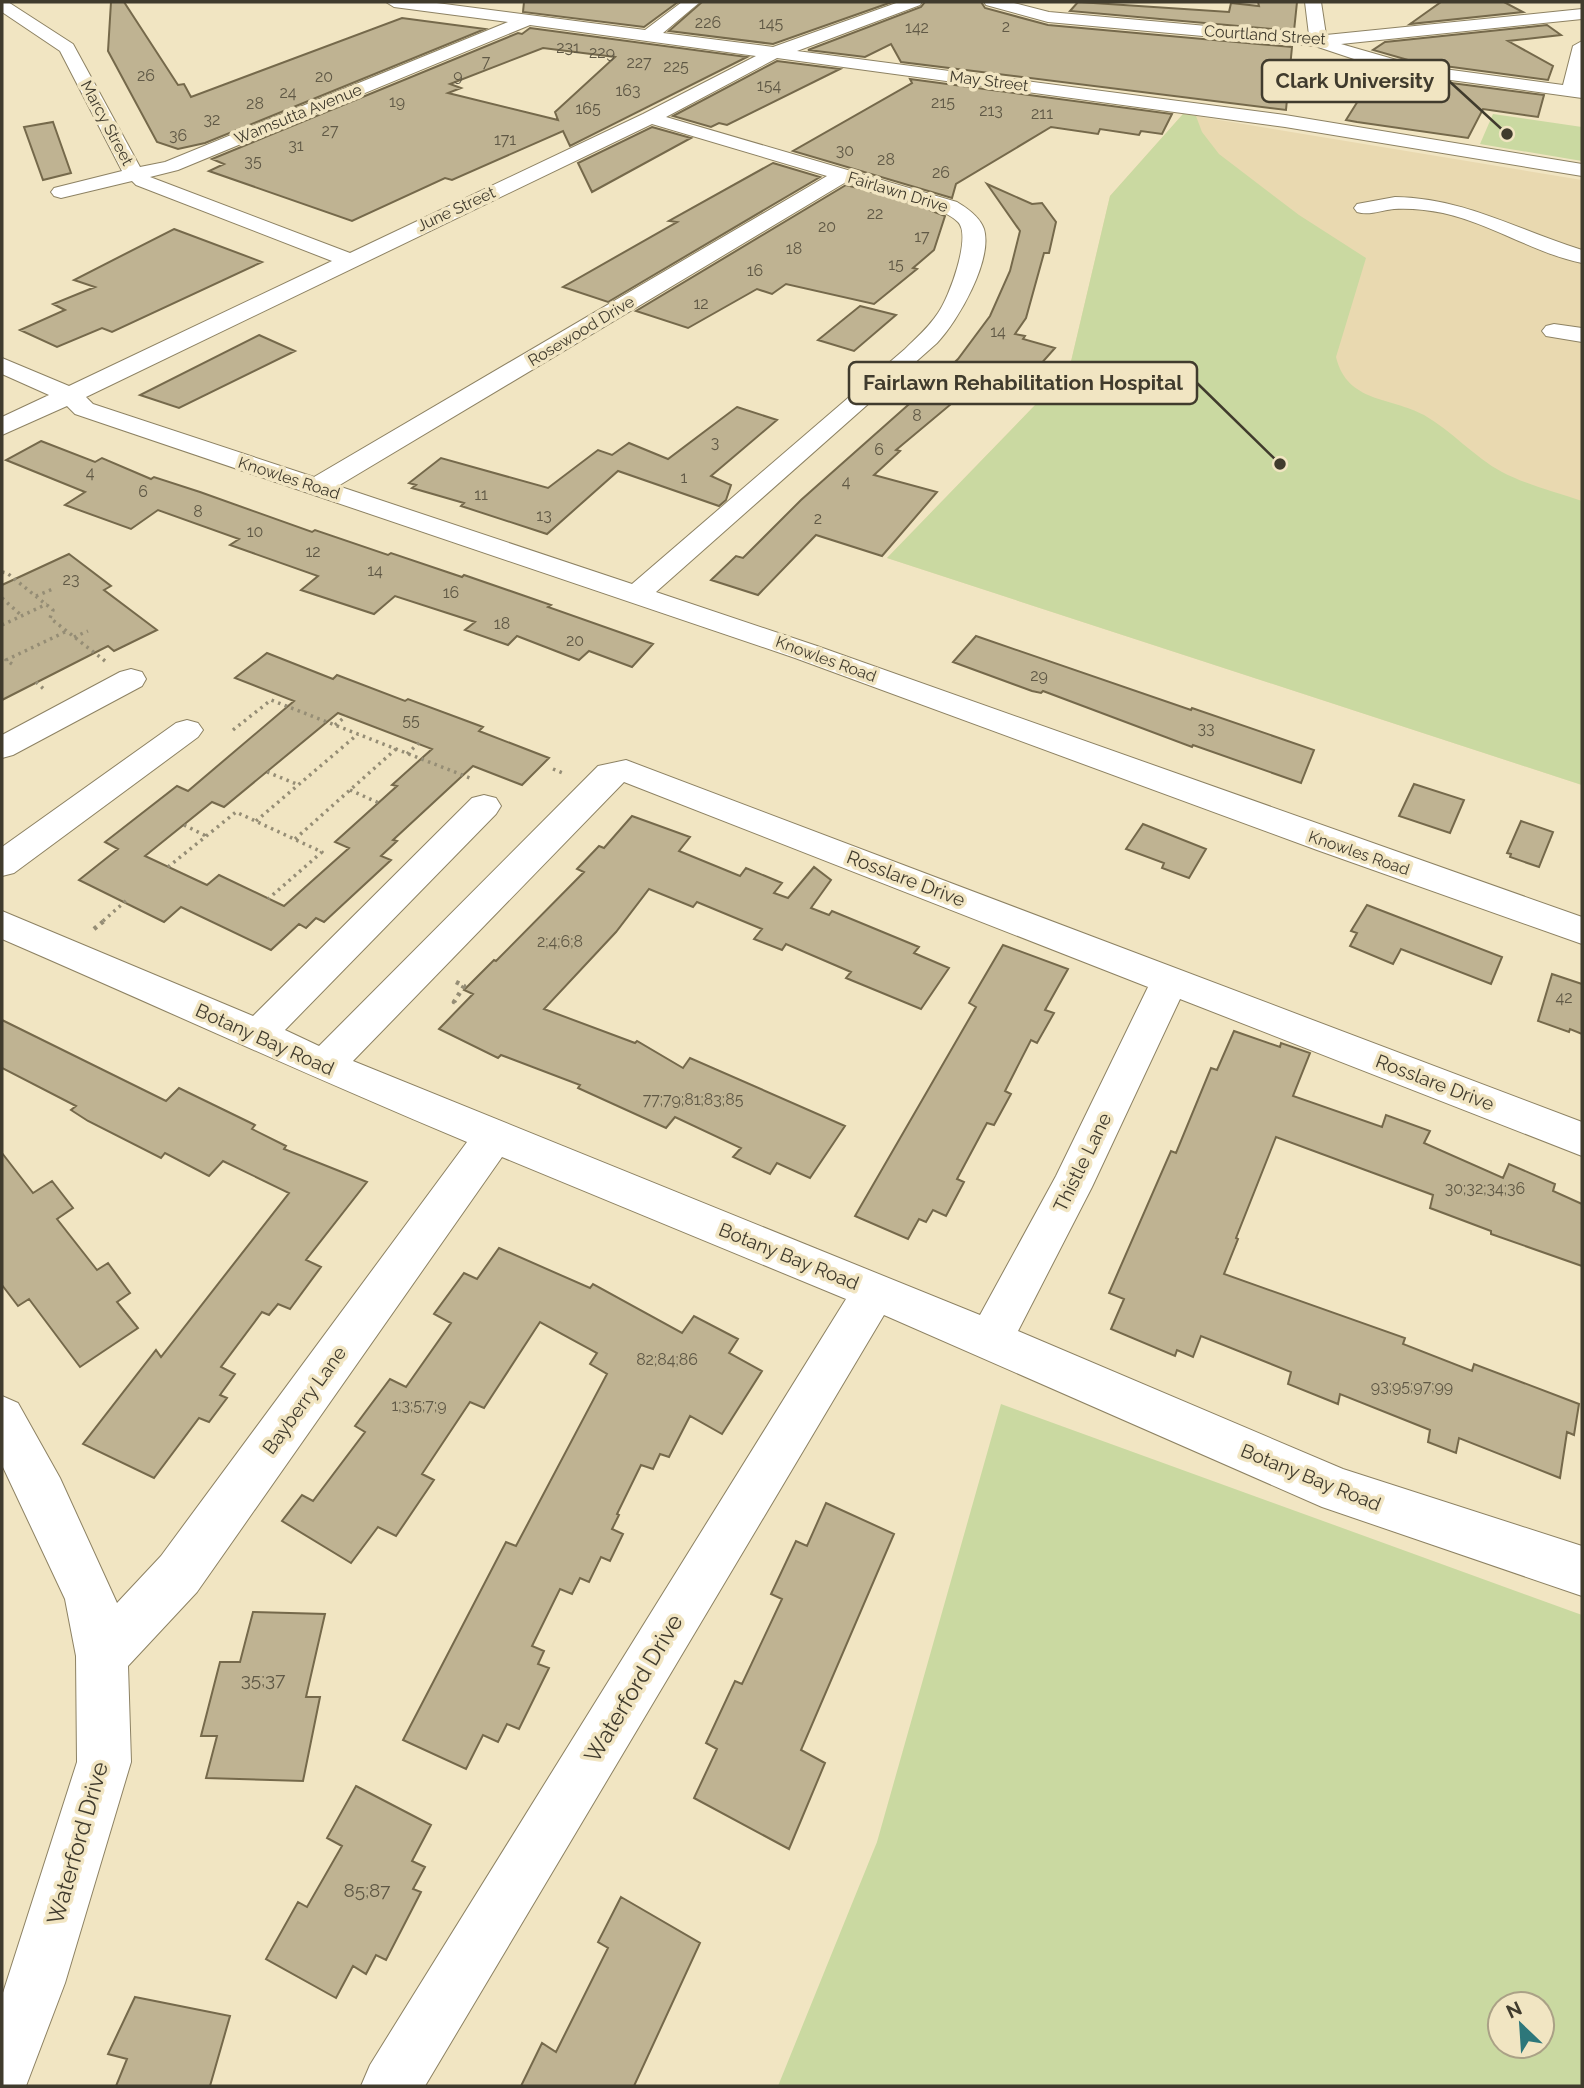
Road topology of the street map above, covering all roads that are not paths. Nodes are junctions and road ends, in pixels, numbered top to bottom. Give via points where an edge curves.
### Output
1 (394, 2) edge
2 (522, 2) edge
3 (692, 2) edge
4 (914, 2) edge
5 (992, 2) edge
6 (1313, 2) edge
7 (2, 5) edge
8 (1205, 13) dead end
9 (500, 16) junction
10 (1580, 17) edge
11 (529, 20) junction
12 (1199, 30) junction
13 (648, 36) junction
14 (1318, 41) junction
15 (1582, 46) edge
16 (774, 53) junction
17 (1576, 93) edge
18 (650, 118) junction
19 (1582, 170) edge
20 (135, 174) junction
21 (844, 175) junction
22 (61, 192) dead end
23 (1364, 208) dead end
24 (1582, 257) edge
25 (349, 260) junction
26 (1555, 331) dead end
27 (1582, 335) edge
28 (2, 365) edge
29 (70, 395) junction
30 (2, 427) edge
31 (318, 486) junction
32 (638, 593) junction
33 (131, 679) road end
34 (187, 730) dead end
35 (2, 748) edge
36 (484, 806) road end
37 (2, 864) edge
38 (2, 924) edge
39 (1582, 931) edge
40 (1170, 980) junction
41 (258, 1034) junction
42 (324, 1066) junction
43 (495, 1135) junction
44 (1582, 1139) edge
45 (875, 1291) junction
46 (989, 1342) junction
47 (2, 1418) edge
48 (1582, 1571) edge
49 (102, 1656) junction
50 (2, 2071) edge
51 (391, 2086) edge

1 - 9 street, May Street
2 - 9 street
3 - 13 street
4 - 16 street, June Street
5 - 12 street, Courtland Street via 1048,17
6 - 14 street
7 - 20 street, Marcy Street via 67,48
8 - 12 street
9 - 11 street, May Street
10 - 14 street, Courtland Street
11 - 13 street, May Street
11 - 20 street, Wamsutta Avenue via 171,166
12 - 14 street, Courtland Street
13 - 16 street, May Street
14 - 17 street via 1414,70
15 - 17 street
16 - 18 street, June Street
16 - 19 street, May Street via 1273,119
18 - 21 street, Fairlawn Drive
18 - 25 street, June Street
20 - 22 street, Wamsutta Avenue
20 - 25 street, Marcy Street via 153,187
21 - 31 street, Rosewood Drive
21 - 32 street, Fairlawn Drive via 950,206 964,216 975,240 954,307 913,354
23 - 24 street via 1412,201 1452,207
25 - 29 street, June Street
26 - 27 street
28 - 29 street, Knowles Road
29 - 30 street, June Street
29 - 31 street, Knowles Road via 83,409
31 - 32 street, Knowles Road
32 - 39 street, Knowles Road
33 - 35 street
34 - 37 street
36 - 41 street
38 - 41 street, Botany Bay Road
40 - 42 street, Rosslare Drive via 626,771 610,774
40 - 44 street, Rosslare Drive
40 - 46 street, Thistle Lane via 1071,1187
41 - 42 street, Botany Bay Road
42 - 43 street, Botany Bay Road
43 - 45 street, Botany Bay Road
43 - 49 street, Bayberry Lane via 178,1574
45 - 46 street, Botany Bay Road
45 - 51 street, Waterford Drive
46 - 48 street, Botany Bay Road via 1339,1491
47 - 49 street, Waterford Drive via 90,1597
49 - 50 street, Waterford Drive via 104,1762 36,1983

